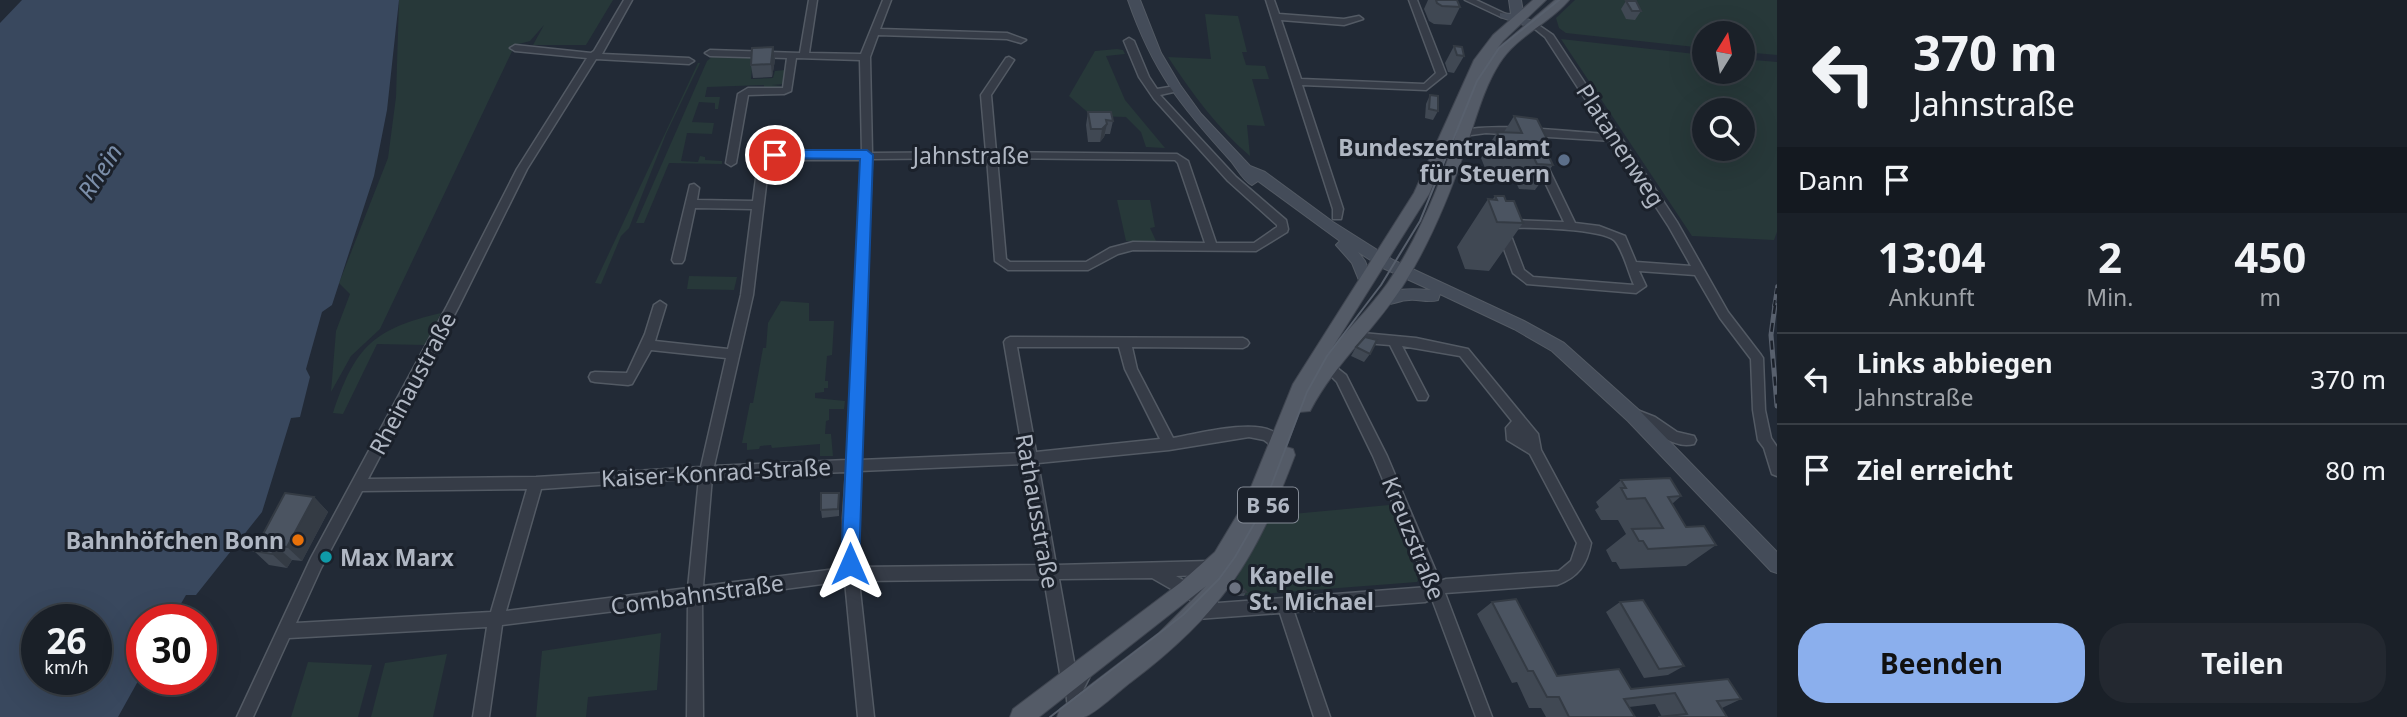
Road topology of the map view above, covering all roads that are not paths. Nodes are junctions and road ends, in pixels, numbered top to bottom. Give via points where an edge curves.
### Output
1 (628, 0) edge
2 (813, 0) edge
3 (887, 0) edge
4 (1134, 0) edge
5 (1270, 0) edge
6 (1413, 0) edge
7 (1468, 0) edge
8 (1516, 0) edge
9 (1540, 0) edge
10 (1563, 0) edge
11 (1277, 17) junction
12 (1511, 17) junction
13 (1359, 19) dead end
14 (1534, 25) junction
15 (874, 32) junction
16 (1021, 40) dead end
17 (1129, 41) dead end
18 (515, 48) dead end
19 (710, 53) dead end
20 (593, 56) junction
21 (792, 56) junction
22 (804, 57) junction
23 (866, 57) junction
24 (1009, 60) dead end
25 (689, 61) dead end
26 (1298, 82) junction
27 (1177, 91) junction
28 (1155, 95) junction
29 (1466, 125) junction
30 (1486, 130) joint
31 (1534, 137) junction
32 (1618, 138) junction
33 (867, 155) junction
34 (991, 155) junction
35 (732, 163) dead end
36 (694, 188) dead end
37 (691, 204) junction
38 (758, 205) junction
39 (1337, 216) dead end
40 (1572, 228) junction
41 (1348, 243) junction
42 (1390, 243) junction
43 (1206, 247) junction
44 (1412, 255) junction
45 (678, 260) dead end
46 (1633, 266) junction
47 (1374, 269) junction
48 (1700, 271) junction
49 (1401, 276) junction
50 (1436, 293) junction
51 (1385, 300) junction
52 (660, 306) dead end
53 (1352, 337) junction
54 (1393, 340) junction
55 (1124, 341) junction
56 (1243, 343) dead end
57 (649, 345) junction
58 (732, 354) junction
59 (1328, 367) junction
60 (595, 377) dead end
61 (1422, 396) dead end
62 (1634, 416) junction
63 (1689, 440) dead end
64 (1169, 444) junction
65 (1277, 447) junction
66 (1029, 457) junction
67 (854, 465) junction
68 (1777, 470) edge
69 (706, 472) junction
70 (536, 483) junction
71 (356, 485) junction
72 (1777, 565) edge
73 (1048, 571) junction
74 (851, 574) junction
75 (1204, 591) junction
76 (1435, 591) junction
77 (695, 593) junction
78 (1284, 604) junction
79 (496, 619) junction
80 (284, 631) junction
81 (1090, 664) junction
82 (1069, 679) junction
83 (1073, 715) edge
84 (244, 717) edge
85 (481, 717) edge
86 (695, 717) edge
87 (866, 717) edge
88 (1021, 717) edge
89 (1322, 717) edge
90 (1484, 717) edge

1 - 20 street, Rheinaustraße
2 - 22 street
3 - 15 street
4 - 27 main road via 1149,43
5 - 11 street
6 - 26 street via 1441,74 1426,87
7 - 12 street
8 - 12 main road
9 - 12 main road, B 56
10 - 14 main road, B 56
11 - 13 street
11 - 26 street
12 - 14 main road
12 - 42 main road, B 56 via 1481,60 1421,194
14 - 29 main road, B 56 via 1500,53
14 - 32 street, Platanenweg via 1548,35
15 - 16 street
15 - 23 street
17 - 28 street
18 - 20 street
19 - 21 street
20 - 25 street
20 - 71 street, Rheinaustraße via 522,169
21 - 22 street
21 - 35 street via 788,89 743,94
22 - 23 street
23 - 33 street
24 - 34 street via 986,95
26 - 39 street
27 - 28 street
27 - 41 main road via 1247,170 1260,175
28 - 43 street via 1284,226 1256,247
29 - 30 street
29 - 44 main road, B 56
30 - 31 street
31 - 32 street
31 - 40 street
32 - 48 street, Platanenweg
33 - 34 street, Jahnstraße
33 - 38 street, Jahnstraße via 766,157
33 - 67 street
34 - 43 street, Jahnstraße via 1177,157 1183,161 1206,227 1211,244
34 - 43 street via 1002,261 1008,266 1088,266 1121,248
36 - 37 street
37 - 38 street
37 - 45 street
38 - 58 street via 747,295
40 - 46 street via 1616,234
40 - 46 street via 1507,227 1520,275 1531,281 1636,289 1640,279
41 - 42 main road via 1375,247
41 - 47 main road
41 - 47 main road via 1360,265
42 - 47 main road, B 56
44 - 49 main road, B 56
44 - 50 main road
46 - 48 street
47 - 49 main road
47 - 65 main road, B 56 via 1299,389
48 - 68 street, Platanenweg via 1724,315 1759,363 1758,403
49 - 50 main road
49 - 51 main road, B 56
50 - 51 main road
50 - 62 main road via 1558,347
51 - 53 main road, B 56
52 - 57 street
53 - 54 street
53 - 59 main road, B 56
54 - 61 street
54 - 76 street via 1464,352 1519,422 1512,428 1513,436 1535,450 1584,543 1573,570 1557,578 1446,586
55 - 56 street
55 - 64 street via 1131,369
55 - 66 street, Rathausstraße via 1010,342
57 - 58 street
57 - 60 street via 628,380
58 - 69 street
59 - 75 main road, B 56 via 1307,401 1265,511 1237,562
59 - 76 street, Kreuzstraße via 1342,379 1380,456
62 - 63 street via 1645,417 1675,439
62 - 72 main road
64 - 65 street, Kaiser-Konrad-Straße via 1249,432 1267,435
64 - 66 street, Kaiser-Konrad-Straße
65 - 75 main road, B 56 via 1241,531
66 - 67 street, Kaiser-Konrad-Straße
66 - 73 street, Rathausstraße
67 - 69 street, Kaiser-Konrad-Straße
67 - 74 street
69 - 70 street, Kaiser-Konrad-Straße
69 - 77 street
70 - 71 street, Kaiser-Konrad-Straße
70 - 79 street
71 - 80 street, Rheinaustraße
73 - 74 street, Combahnstraße
73 - 75 street, Combahnstraße via 1153,571
73 - 82 street, Rathausstraße
74 - 77 street, Combahnstraße
74 - 87 street
75 - 78 street via 1238,607
75 - 81 main road, B 56
75 - 83 main road, B 56
76 - 78 street
76 - 90 street, Kreuzstraße
77 - 79 street, Combahnstraße
77 - 86 street
78 - 89 street
79 - 80 street, Combahnstraße
79 - 85 street
80 - 84 street, Rheinaustraße
81 - 82 main road, B 56
81 - 83 street via 1074,691
82 - 88 main road, B 56

